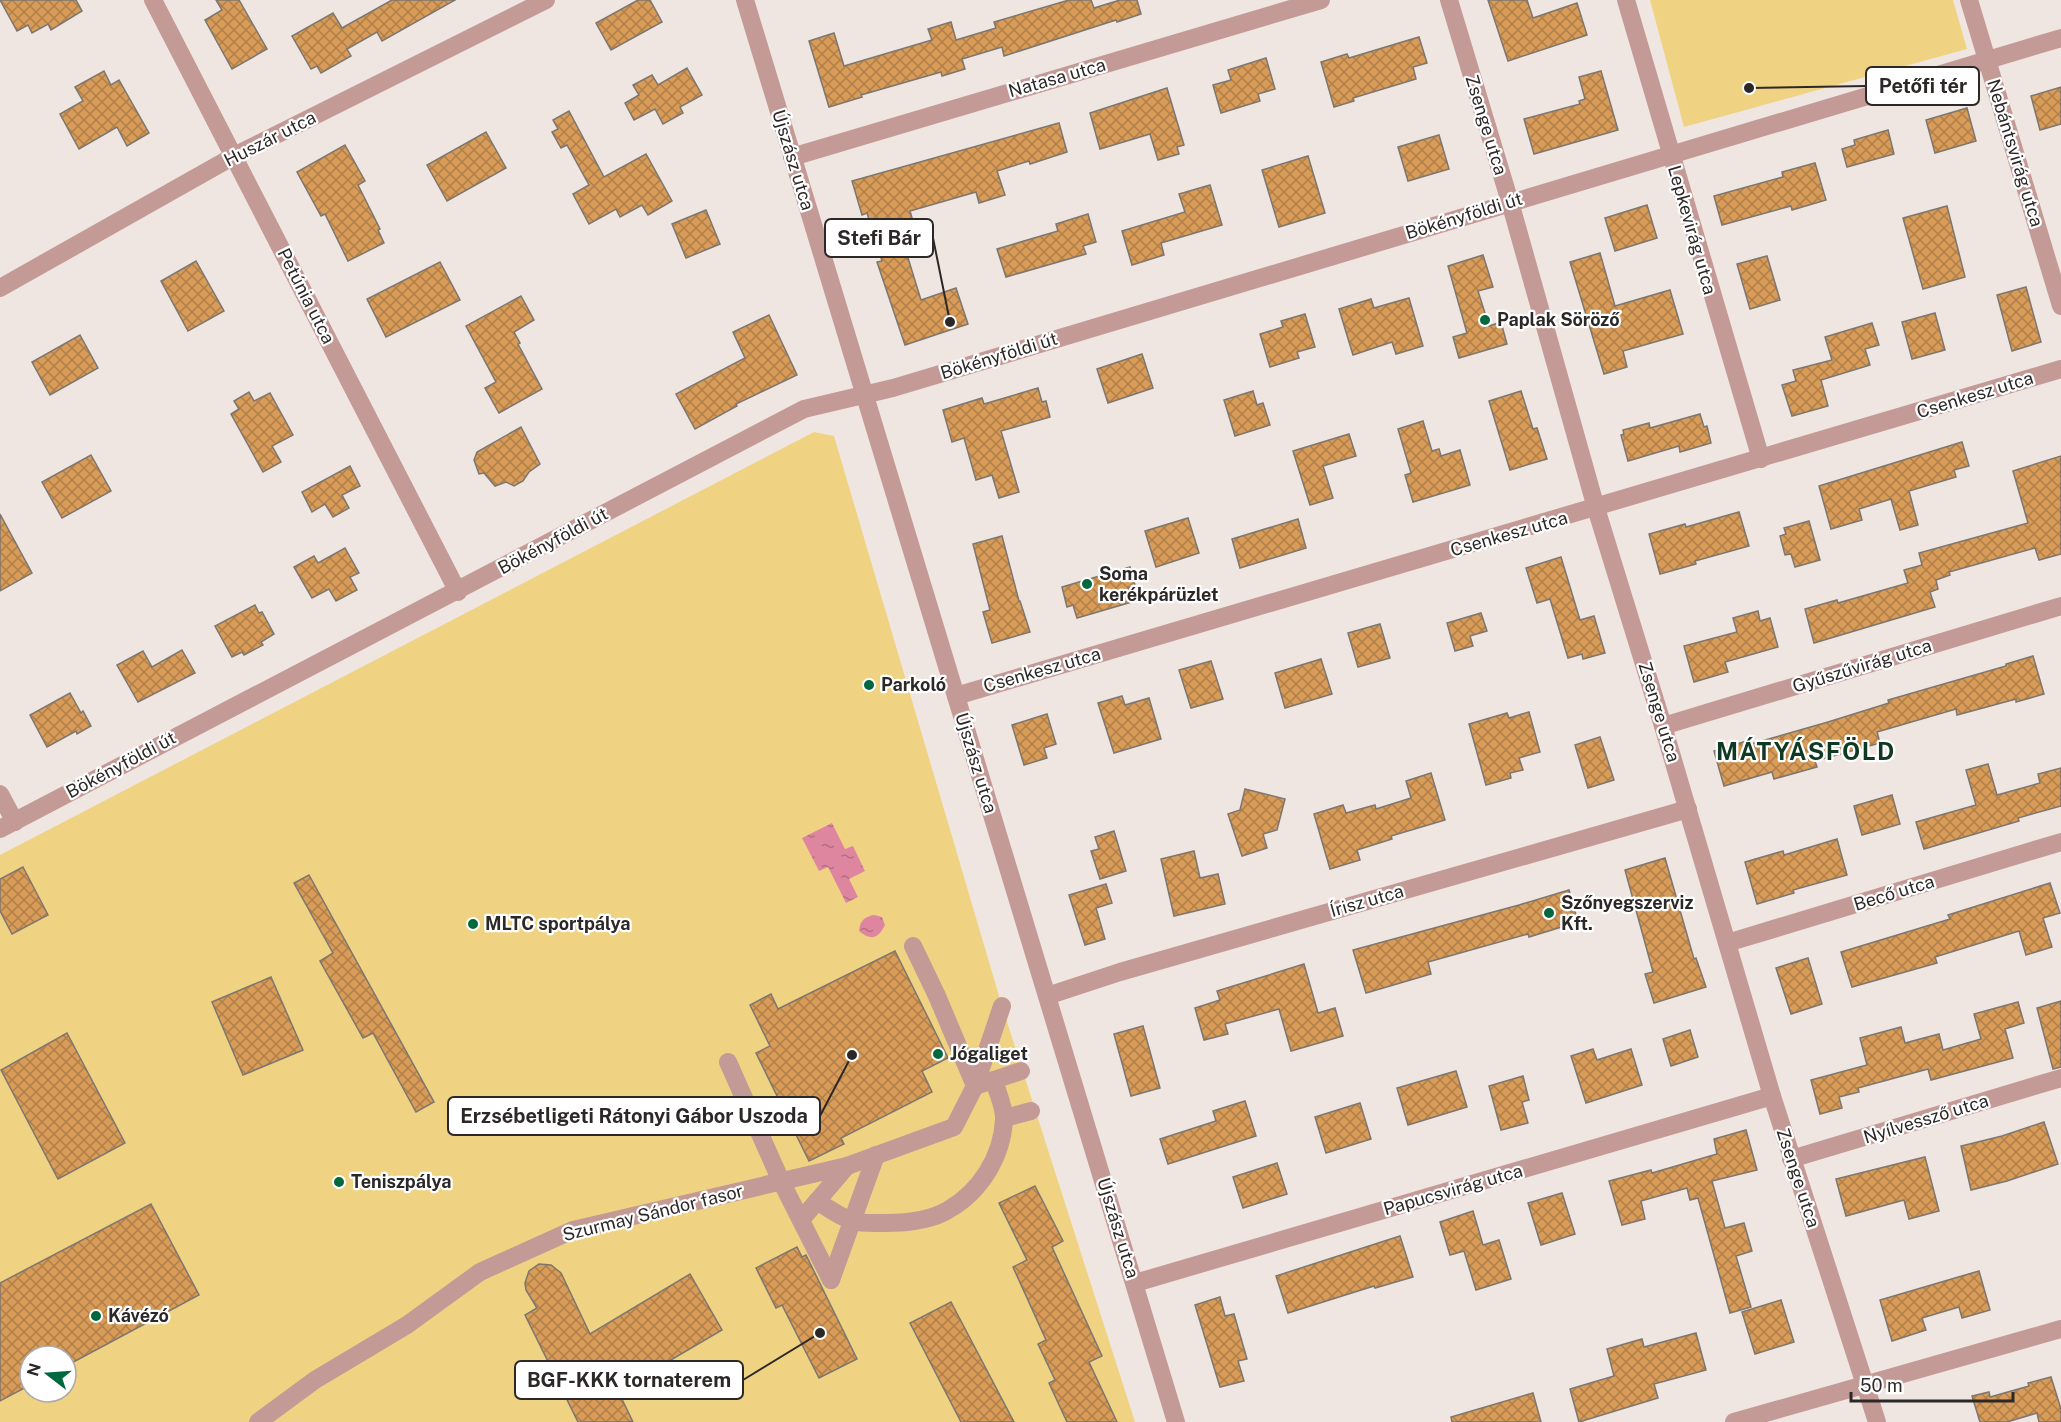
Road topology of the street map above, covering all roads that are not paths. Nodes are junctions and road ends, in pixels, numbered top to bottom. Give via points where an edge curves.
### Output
1 (153, 0) edge
2 (546, 0) edge
3 (745, 0) edge
4 (1321, 0) edge
5 (1449, 0) edge
6 (1626, 0) edge
7 (1969, 0) edge
8 (2061, 38) edge
9 (1986, 59) junction
10 (1670, 154) junction
11 (234, 156) junction
12 (792, 157) junction
13 (1510, 202) junction
14 (0, 288) edge
15 (2061, 306) edge
16 (2061, 369) edge
17 (864, 395) junction
18 (1761, 459) junction
19 (1596, 508) junction
20 (458, 592) junction
21 (2061, 606) edge
22 (956, 696) junction
23 (1663, 726) junction
24 (0, 794) edge
25 (1688, 808) junction
26 (8, 825) edge
27 (2061, 842) edge
28 (1727, 943) junction
29 (913, 946) dead end
30 (1047, 996) junction
31 (1002, 1006) dead end
32 (728, 1062) dead end
33 (1021, 1071) dead end
34 (2061, 1078) edge
35 (994, 1080) junction
36 (975, 1086) junction
37 (1772, 1096) junction
38 (1032, 1111) dead end
39 (1005, 1118) junction
40 (876, 1155) junction
41 (1791, 1159) junction
42 (847, 1166) junction
43 (781, 1181) junction
44 (817, 1201) junction
45 (801, 1220) junction
46 (853, 1221) junction
47 (1135, 1283) junction
48 (2061, 1329) edge
49 (1866, 1384) junction
50 (258, 1422) edge
51 (1176, 1422) edge
52 (1734, 1422) edge
53 (1877, 1422) edge

1 - 11 street, Petúnia utca
2 - 11 street, Huszár utca
3 - 12 street, Újszász utca
4 - 12 street, Natasa utca
5 - 13 street, Zsenge utca
6 - 10 street, Lepkevirág utca
7 - 9 street, Nebántsvirág utca
8 - 9 street, Bökényföldi út
9 - 10 street, Bökényföldi út
9 - 15 street, Nebántsvirág utca
10 - 13 street, Bökényföldi út
10 - 18 street, Lepkevirág utca
11 - 14 street, Huszár utca
11 - 20 street, Petúnia utca
12 - 17 street, Újszász utca
13 - 17 street, Bökényföldi út
13 - 19 street, Zsenge utca
16 - 18 street, Csenkesz utca
17 - 20 street, Bökényföldi út via 804,410
17 - 22 street, Újszász utca
18 - 19 street, Csenkesz utca
19 - 22 street, Csenkesz utca
19 - 23 street, Zsenge utca
20 - 26 street, Bökényföldi út
21 - 23 street, Gyűszűvirág utca
22 - 30 street, Újszász utca
23 - 25 street, Zsenge utca
24 - 26 street
25 - 28 street, Zsenge utca
25 - 30 street, Írisz utca
27 - 28 street, Becő utca
28 - 37 street, Zsenge utca
29 - 36 street
30 - 47 street, Újszász utca
31 - 36 street, Szurmay Sándor fasor
32 - 43 street
33 - 35 street
34 - 41 street, Nyílvessző utca
35 - 36 street
35 - 39 street
36 - 40 street, Szurmay Sándor fasor via 954,1127
37 - 41 street, Zsenge utca
37 - 47 street, Papucsvirág utca
38 - 39 street
39 - 46 street via 995,1160 984,1178 947,1211 900,1223
40 - 42 street, Szurmay Sándor fasor
40 - 46 street
41 - 49 street, Zsenge utca
42 - 43 street, Szurmay Sándor fasor
42 - 44 street
43 - 45 street
43 - 50 street, Szurmay Sándor fasor via 573,1230 480,1272 407,1325 315,1380
44 - 45 street
44 - 46 street
45 - 46 street via 831,1280
47 - 51 street, Újszász utca
48 - 49 street
49 - 52 street
49 - 53 street, Zsenge utca

